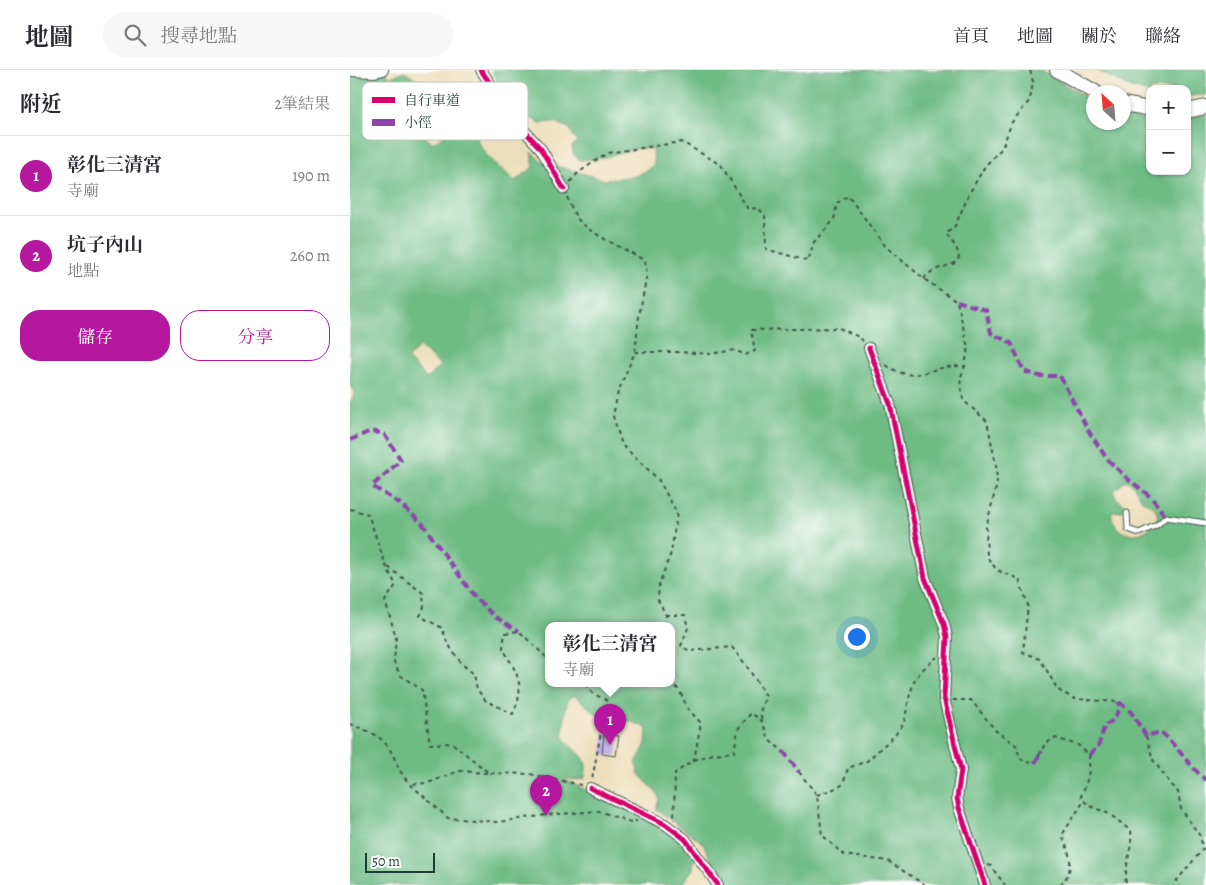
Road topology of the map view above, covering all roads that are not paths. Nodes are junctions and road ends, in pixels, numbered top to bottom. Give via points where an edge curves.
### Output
1 (383, 70) edge
2 (481, 70) edge
3 (1057, 70) edge
4 (350, 71) edge
5 (489, 82) edge
6 (1086, 87) edge
7 (1131, 105) edge
8 (1206, 107) edge
9 (1146, 108) edge
10 (1191, 110) edge
11 (528, 135) edge
12 (564, 189) road end
13 (871, 353) road end
14 (1127, 513) dead end
15 (1206, 523) edge
16 (590, 788) road end
17 (718, 885) edge
18 (986, 885) edge

1 - 4 street
2 - 5 street
3 - 6 main road
7 - 9 main road
8 - 10 main road
11 - 12 street via 541,149
13 - 18 street via 890,404 925,578 947,637 944,698 961,770 957,798
14 - 15 lane via 1128,529 1140,533 1166,517
16 - 17 street via 665,824 685,839

